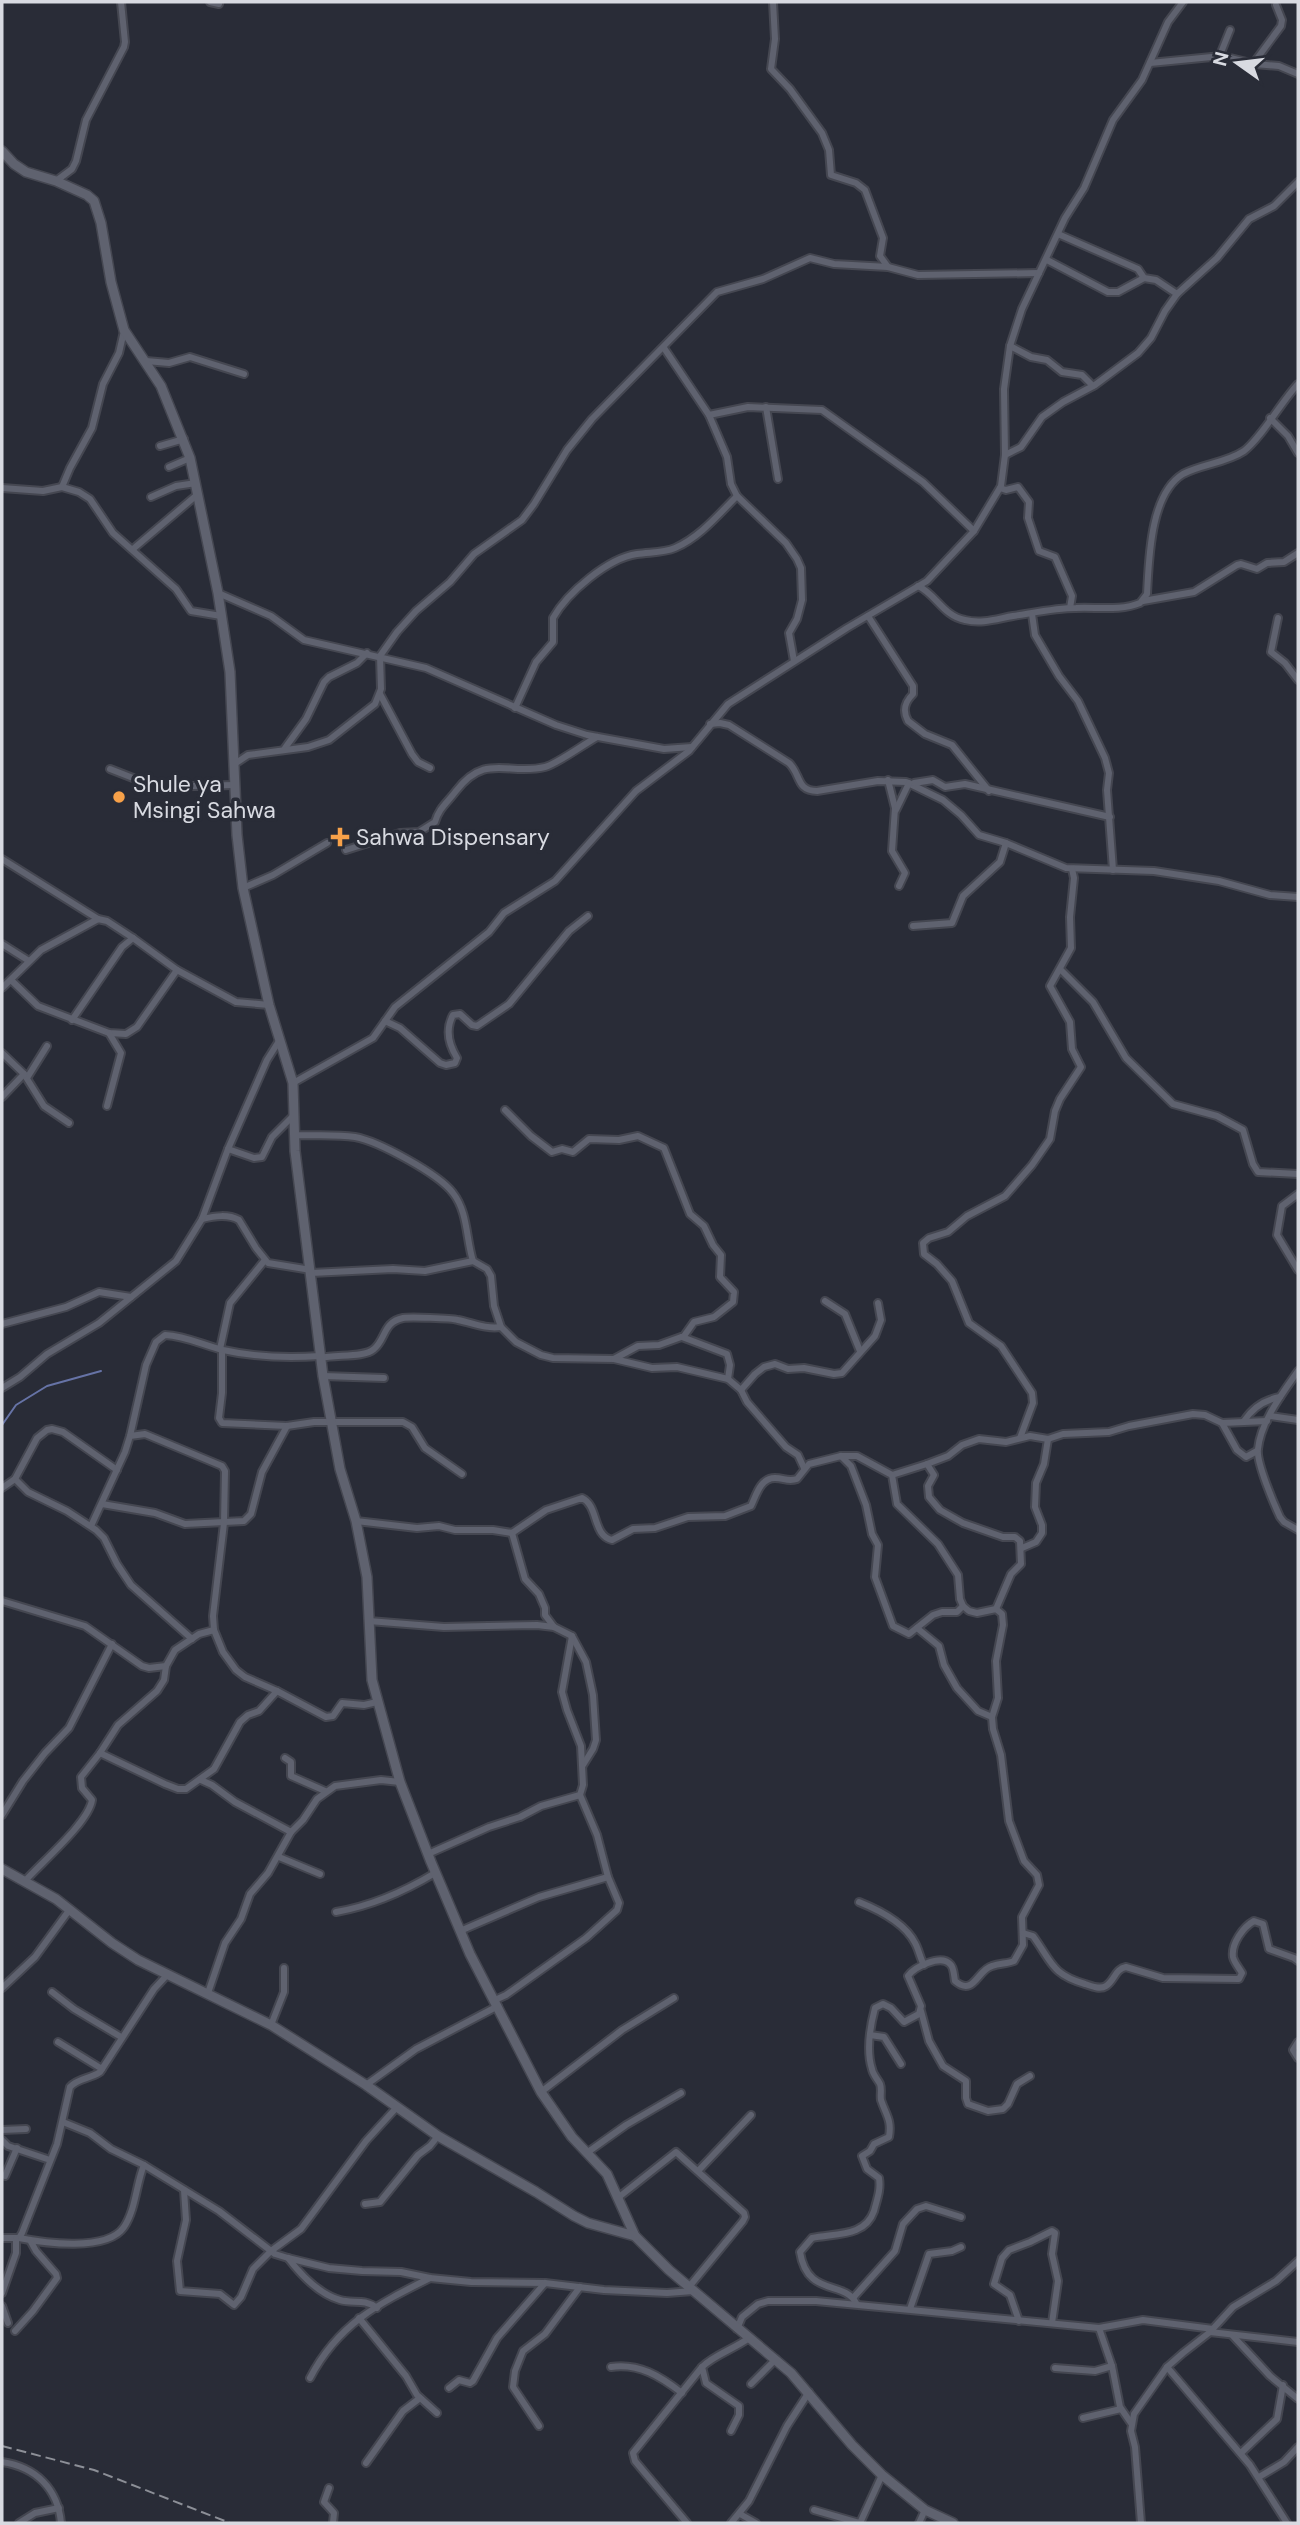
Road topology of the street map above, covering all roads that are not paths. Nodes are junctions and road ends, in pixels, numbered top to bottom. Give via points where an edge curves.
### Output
1 (120, 2) edge
2 (210, 2) edge
3 (773, 2) edge
4 (1183, 2) edge
5 (219, 4) dead end
6 (1276, 5) dead end
7 (1230, 30) dead end
8 (1220, 55) junction
9 (1150, 63) junction
10 (1253, 64) junction
11 (1298, 74) edge
12 (2, 151) edge
13 (56, 181) junction
14 (1298, 182) edge
15 (1058, 234) junction
16 (1046, 260) junction
17 (888, 267) junction
18 (1039, 273) junction
19 (1144, 278) junction
20 (1177, 294) junction
21 (124, 330) junction
22 (1010, 346) junction
23 (664, 348) junction
24 (146, 361) junction
25 (244, 374) dead end
26 (1298, 384) edge
27 (1093, 386) junction
28 (766, 407) junction
29 (709, 415) junction
30 (1270, 418) junction
31 (184, 439) junction
32 (160, 446) dead end
33 (1298, 453) edge
34 (1005, 454) junction
35 (190, 458) junction
36 (169, 467) dead end
37 (778, 479) dead end
38 (195, 484) junction
39 (62, 487) junction
40 (2, 488) edge
41 (1000, 488) junction
42 (198, 494) junction
43 (737, 496) junction
44 (151, 497) dead end
45 (974, 531) junction
46 (133, 549) junction
47 (1298, 553) edge
48 (918, 586) junction
49 (218, 593) junction
50 (1143, 601) junction
51 (1070, 608) junction
52 (1032, 614) junction
53 (220, 616) junction
54 (868, 616) junction
55 (1278, 618) dead end
56 (367, 653) junction
57 (380, 656) junction
58 (794, 661) junction
59 (1298, 680) edge
60 (380, 694) junction
61 (515, 708) junction
62 (710, 724) junction
63 (597, 737) junction
64 (693, 747) junction
65 (285, 748) junction
66 (233, 765) junction
67 (430, 768) dead end
68 (110, 769) dead end
69 (888, 780) junction
70 (910, 783) junction
71 (234, 785) junction
72 (989, 790) junction
73 (895, 812) junction
74 (1110, 817) junction
75 (327, 844) dead end
76 (1006, 844) junction
77 (346, 850) dead end
78 (2, 859) edge
79 (1072, 869) junction
80 (1113, 870) junction
81 (900, 886) dead end
82 (243, 888) junction
83 (1298, 897) edge
84 (588, 916) dead end
85 (98, 919) junction
86 (913, 926) dead end
87 (133, 938) junction
88 (2, 944) edge
89 (29, 961) junction
90 (177, 970) junction
91 (1061, 970) junction
92 (11, 980) junction
93 (2, 988) edge
94 (269, 1005) junction
95 (72, 1020) junction
96 (385, 1021) junction
97 (109, 1033) junction
98 (279, 1041) junction
99 (47, 1046) dead end
100 (2, 1053) edge
101 (25, 1076) junction
102 (293, 1083) junction
103 (2, 1097) edge
104 (107, 1106) dead end
105 (505, 1110) dead end
106 (294, 1115) junction
107 (69, 1123) dead end
108 (295, 1135) junction
109 (228, 1149) junction
110 (1298, 1174) edge
111 (1298, 1194) edge
112 (202, 1219) junction
113 (265, 1260) junction
114 (473, 1261) junction
115 (1298, 1270) edge
116 (311, 1272) junction
117 (133, 1297) junction
118 (825, 1301) dead end
119 (878, 1303) dead end
120 (2, 1324) edge
121 (501, 1327) junction
122 (682, 1337) junction
123 (221, 1349) junction
124 (860, 1351) junction
125 (321, 1357) junction
126 (614, 1359) junction
127 (1298, 1371) edge
128 (323, 1376) junction
129 (384, 1378) dead end
130 (728, 1379) junction
131 (2, 1388) edge
132 (741, 1390) junction
133 (1280, 1397) junction
134 (1268, 1418) junction
135 (1298, 1420) edge
136 (1244, 1421) junction
137 (330, 1422) junction
138 (1222, 1423) junction
139 (287, 1426) junction
140 (130, 1436) junction
141 (1020, 1438) junction
142 (1048, 1439) junction
143 (1257, 1451) junction
144 (841, 1456) junction
145 (927, 1464) junction
146 (804, 1468) junction
147 (117, 1470) junction
148 (462, 1475) dead end
149 (892, 1475) junction
150 (15, 1479) junction
151 (2, 1488) edge
152 (102, 1504) junction
153 (356, 1521) junction
154 (224, 1522) junction
155 (91, 1526) junction
156 (1298, 1530) edge
157 (512, 1533) junction
158 (1022, 1548) junction
159 (2, 1601) edge
160 (963, 1606) junction
161 (996, 1609) junction
162 (369, 1621) junction
163 (554, 1628) junction
164 (917, 1628) junction
165 (214, 1630) junction
166 (572, 1636) junction
167 (192, 1639) junction
168 (112, 1644) junction
169 (166, 1666) junction
170 (277, 1691) junction
171 (377, 1702) junction
172 (992, 1717) junction
173 (100, 1753) junction
174 (285, 1758) dead end
175 (583, 1765) junction
176 (201, 1780) junction
177 (400, 1782) junction
178 (325, 1791) junction
179 (580, 1795) junction
180 (2, 1815) edge
181 (292, 1832) junction
182 (428, 1854) junction
183 (279, 1857) junction
184 (2, 1869) edge
185 (435, 1873) junction
186 (320, 1874) dead end
187 (608, 1877) junction
188 (25, 1881) junction
189 (859, 1902) dead end
190 (71, 1909) junction
191 (336, 1912) dead end
192 (460, 1931) junction
193 (1023, 1933) junction
194 (1298, 1961) edge
195 (924, 1965) junction
196 (284, 1968) dead end
197 (168, 1974) junction
198 (2, 1988) edge
199 (52, 1992) dead end
200 (208, 1993) junction
201 (674, 1998) dead end
202 (496, 2003) junction
203 (921, 2011) junction
204 (271, 2025) junction
205 (870, 2035) junction
206 (121, 2037) junction
207 (58, 2042) dead end
208 (1298, 2042) edge
209 (1298, 2058) edge
210 (901, 2064) dead end
211 (102, 2069) junction
212 (1030, 2076) dead end
213 (366, 2085) junction
214 (541, 2092) junction
215 (681, 2093) dead end
216 (397, 2107) junction
217 (751, 2115) dead end
218 (63, 2122) junction
219 (26, 2129) dead end
220 (2, 2130) edge
221 (438, 2136) junction
222 (2, 2140) edge
223 (17, 2148) junction
224 (588, 2152) junction
225 (50, 2160) junction
226 (145, 2165) junction
227 (699, 2170) junction
228 (5, 2176) dead end
229 (184, 2190) junction
230 (620, 2197) junction
231 (365, 2204) dead end
232 (961, 2217) dead end
233 (635, 2236) junction
234 (2, 2238) edge
235 (17, 2239) junction
236 (30, 2240) junction
237 (961, 2247) dead end
238 (271, 2251) junction
239 (288, 2258) junction
240 (1298, 2261) edge
241 (430, 2278) junction
242 (545, 2283) junction
243 (580, 2287) junction
244 (691, 2289) junction
245 (2, 2293) edge
246 (855, 2300) junction
247 (2, 2306) edge
248 (377, 2308) junction
249 (910, 2309) junction
250 (359, 2318) junction
251 (1019, 2321) junction
252 (8, 2323) dead end
253 (1052, 2323) junction
254 (1099, 2328) junction
255 (737, 2329) junction
256 (15, 2331) dead end
257 (1211, 2331) junction
258 (1233, 2336) junction
259 (749, 2338) junction
260 (1298, 2342) edge
261 (776, 2359) junction
262 (1112, 2366) junction
263 (611, 2367) dead end
264 (702, 2367) junction
265 (1167, 2367) junction
266 (1055, 2368) dead end
267 (310, 2378) dead end
268 (751, 2384) dead end
269 (1283, 2385) junction
270 (449, 2388) dead end
271 (809, 2392) junction
272 (682, 2393) junction
273 (419, 2398) junction
274 (1298, 2399) edge
275 (1121, 2409) junction
276 (437, 2413) dead end
277 (1083, 2418) dead end
278 (1131, 2423) junction
279 (539, 2426) dead end
280 (731, 2431) dead end
281 (1298, 2447) edge
282 (1241, 2453) junction
283 (2, 2462) edge
284 (366, 2463) dead end
285 (881, 2475) junction
286 (1259, 2477) junction
287 (329, 2488) dead end
288 (59, 2508) junction
289 (814, 2510) dead end
290 (925, 2510) junction
291 (740, 2514) junction
292 (19, 2523) edge
293 (61, 2523) edge
294 (333, 2523) edge
295 (687, 2523) edge
296 (731, 2523) edge
297 (756, 2523) edge
298 (860, 2523) edge
299 (919, 2523) edge
300 (953, 2523) edge
301 (1141, 2523) edge
302 (1287, 2523) edge

1 - 13 street via 124,47 86,120 72,169
2 - 5 street
3 - 17 street via 772,73 817,125 829,149 831,175 865,190 883,238 880,256
4 - 9 street via 1168,22
6 - 10 street via 1280,26
7 - 8 street
8 - 9 street
8 - 10 street
9 - 15 street via 1116,115
10 - 11 street via 1279,66
12 - 13 main road via 26,172
13 - 21 main road via 87,195 97,207
14 - 20 street via 1274,206 1249,219 1217,258
15 - 16 street
15 - 19 street via 1138,269
16 - 18 street
16 - 19 street via 1108,292 1118,292
17 - 18 street via 925,275
17 - 23 street via 803,260 763,279 717,292
18 - 22 street
19 - 20 street via 1156,279
20 - 27 street via 1138,353
21 - 24 main road
21 - 39 street via 92,428
22 - 27 street via 1047,360 1065,373 1082,374
22 - 34 street via 1004,396
23 - 29 street
23 - 57 street via 592,419 522,520 474,554 397,632
24 - 25 street via 169,363 190,357
24 - 31 main road
26 - 30 street
27 - 34 street via 1042,417 1021,447
28 - 29 street
28 - 37 street
28 - 45 street via 822,410 923,482
29 - 43 street
30 - 33 street
30 - 50 street via 1250,446 1183,475 1164,494
31 - 32 street
31 - 35 main road
34 - 41 street
35 - 36 street
35 - 38 main road
38 - 42 main road
38 - 44 street
39 - 40 street via 43,491
39 - 46 street via 90,499 107,527
41 - 45 street
41 - 51 street via 1006,491 1018,486 1027,498 1038,551 1055,558 1072,596
42 - 46 street
42 - 49 main road
43 - 58 street via 786,543 801,568 802,600 789,633
43 - 61 street via 709,525 677,547 627,556 575,591 552,618 553,642 536,662
45 - 48 street
46 - 53 street via 177,589 191,611
47 - 50 street via 1257,569 1237,565 1194,592
48 - 52 street via 963,620 988,622
48 - 54 street
49 - 53 main road
49 - 56 street via 271,616 304,640
50 - 51 street via 1128,607
51 - 52 street
52 - 74 street via 1035,635 1082,708 1105,758
53 - 66 main road via 230,672
54 - 58 street
54 - 72 street via 914,686 905,705 908,721 951,745
55 - 59 street via 1271,652
56 - 57 street
56 - 65 street via 324,682
57 - 60 street
57 - 61 street via 436,672
58 - 62 street via 727,704
60 - 65 street via 371,707 329,740
60 - 67 street via 412,754
61 - 63 street
62 - 64 street
62 - 69 street via 729,725 789,763 806,790
63 - 64 street via 664,749
63 - 77 street via 544,767 480,770 440,808 435,822 419,832 400,833
64 - 96 street via 636,791 555,881 504,913 489,932 395,1007
65 - 66 street via 248,755
66 - 71 main road
68 - 71 street via 156,787
69 - 70 street
69 - 73 street
70 - 72 street via 936,780 945,787 961,784
70 - 73 street
70 - 76 street via 943,800 979,835
71 - 82 main road
72 - 74 street
73 - 81 street via 892,851 905,873
74 - 80 street
75 - 82 street
76 - 79 street
76 - 86 street via 1000,862 963,896 952,923
78 - 85 street
79 - 80 street
79 - 91 street via 1072,944
80 - 83 street via 1186,876
82 - 94 main road
84 - 96 street via 505,1007 477,1026 460,1014 453,1015 449,1043 455,1063 440,1063 401,1028
85 - 87 street
85 - 89 street
87 - 90 street
87 - 95 street
88 - 89 street
89 - 92 street
90 - 94 street via 236,1002
90 - 97 street via 131,1032
91 - 110 street via 1093,1002 1126,1058 1173,1104 1217,1116 1243,1130 1258,1172
91 - 141 street via 1050,986 1070,1022 1072,1049 1081,1067 1060,1099 1050,1139 1005,1196 948,1232 929,1238 922,1248 952,1281 970,1323 1009,1354 1032,1393 1033,1403
92 - 93 street
92 - 95 street via 33,1002
94 - 98 main road
95 - 97 street
96 - 102 street via 368,1041
97 - 104 street via 121,1053
98 - 102 main road
98 - 109 street
99 - 101 street
100 - 101 street
101 - 103 street
101 - 107 street via 44,1106
102 - 106 main road
105 - 122 street via 552,1152 573,1152 589,1139 638,1136 664,1148 690,1214 704,1226 721,1255 720,1277 734,1292 733,1302 719,1314 694,1322
106 - 108 main road
106 - 109 street via 272,1137 262,1157
108 - 114 street via 370,1141 434,1174 461,1208
108 - 116 main road
109 - 112 street
111 - 115 street via 1282,1206 1277,1232
112 - 113 street via 228,1216 239,1220
112 - 117 street via 176,1261
113 - 116 street
113 - 123 street via 230,1303
114 - 116 street via 425,1271
114 - 121 street via 491,1276
116 - 125 main road
117 - 120 street via 99,1292 66,1307
117 - 131 street
118 - 124 street via 845,1314
119 - 124 street via 879,1327
121 - 125 street via 406,1317 390,1324 369,1352
121 - 126 street via 516,1342 541,1355
122 - 126 street via 638,1346
122 - 130 street via 727,1354
123 - 125 street
123 - 139 street via 220,1421
123 - 140 street via 183,1337 159,1338 146,1365
124 - 132 street via 839,1374 775,1364 755,1374
125 - 128 main road
126 - 130 street
127 - 133 street
128 - 129 street
128 - 137 main road
130 - 132 street
132 - 146 street via 786,1447 798,1455
133 - 134 street
133 - 136 street via 1251,1410
134 - 135 street
134 - 136 street
134 - 143 street
136 - 138 street
137 - 139 street
137 - 148 street via 403,1422 412,1427 425,1448
137 - 153 main road
138 - 142 street via 1194,1414
138 - 143 street via 1240,1455 1247,1457
139 - 154 street via 262,1472 248,1518
140 - 147 street
140 - 154 street via 145,1434 222,1466
141 - 142 street
141 - 145 street via 972,1440
142 - 158 street via 1036,1483 1035,1507 1042,1533 1036,1542
143 - 156 street via 1280,1517
144 - 146 street via 814,1461
144 - 149 street via 857,1456
144 - 164 street via 851,1466 878,1545 875,1577 887,1616 905,1634
145 - 149 street
145 - 158 street via 933,1471 928,1492 932,1503 963,1523 1018,1538
146 - 157 street via 797,1479 765,1482 751,1506 725,1516 688,1517 655,1528 634,1529 612,1540 602,1534 582,1498 546,1510
147 - 150 street via 52,1429 37,1438
147 - 152 street
149 - 160 street via 897,1504 938,1544 958,1575
150 - 151 street
150 - 155 street via 28,1492
152 - 154 street via 155,1513 185,1524
152 - 155 street
153 - 157 street
153 - 162 main road via 367,1577
154 - 165 street
155 - 167 street via 104,1538 131,1586
157 - 163 street via 525,1579 539,1594
158 - 161 street via 1021,1564 1011,1574
159 - 168 street via 85,1626
160 - 161 street via 977,1613
160 - 164 street via 957,1612 933,1615
161 - 172 street via 1003,1618 996,1661 998,1698
162 - 163 street
162 - 171 main road
163 - 166 street
164 - 172 street via 939,1646 957,1688 978,1711
165 - 167 street
165 - 170 street via 231,1665 245,1677
166 - 175 street via 562,1692
166 - 175 street via 586,1662 593,1695 596,1740
167 - 169 street via 175,1650
168 - 169 street via 142,1666
168 - 180 street via 69,1728 23,1781
169 - 173 street via 157,1690 118,1725
170 - 171 street via 326,1717 333,1716 342,1703
170 - 176 street via 259,1711 240,1722 214,1769
171 - 177 main road
172 - 193 street via 1009,1821 1024,1861 1040,1882 1022,1917
173 - 176 street via 178,1789
173 - 188 street via 80,1777 92,1800 90,1808
174 - 178 street via 291,1762 291,1776
175 - 179 street
176 - 181 street
177 - 178 street via 381,1780
177 - 182 main road
178 - 181 street
179 - 182 street via 489,1826
179 - 187 street
181 - 183 street
182 - 185 main road
183 - 186 street
183 - 200 street via 248,1897 241,1919 225,1943
184 - 188 main road
185 - 191 street via 410,1888
185 - 192 main road
187 - 192 street via 540,1897
187 - 202 street via 619,1903 612,1915
188 - 190 main road
189 - 195 street via 905,1930
190 - 197 main road via 112,1943
190 - 198 street via 35,1957
192 - 202 main road
193 - 194 street via 1032,1936 1056,1972 1099,1987 1126,1967 1163,1978 1239,1979 1242,1973 1233,1954 1242,1931 1254,1921 1264,1924 1269,1949
193 - 195 street via 1023,1945 1014,1961 987,1968 972,1985 957,1983 948,1962
195 - 203 street via 908,1976
196 - 204 street via 284,1993
197 - 200 main road
197 - 206 street
199 - 206 street
200 - 204 main road
201 - 214 street via 622,2030
202 - 213 street via 416,2049
202 - 214 main road
203 - 205 street via 905,2022 888,2006 877,2006
203 - 212 street via 929,2041 943,2066 966,2081 968,2104 988,2111 1003,2109 1017,2084
204 - 213 main road
205 - 210 street via 884,2037
205 - 246 street via 871,2069 890,2120 890,2137 862,2155 867,2169 879,2178 872,2219 854,2232 812,2238 800,2252 803,2268 815,2280
206 - 211 street
207 - 211 street
208 - 209 street via 1293,2050
211 - 218 street via 72,2085
213 - 216 main road
214 - 224 main road via 560,2122
215 - 224 street
216 - 221 main road
216 - 238 street via 301,2229
217 - 227 street
218 - 225 street
218 - 226 street
219 - 220 street
221 - 231 street via 380,2202
221 - 233 main road via 581,2220
222 - 223 street
223 - 225 street
223 - 228 street
224 - 230 main road
225 - 235 street
226 - 229 street
226 - 236 street via 119,2233 82,2244
227 - 230 street via 674,2152
227 - 244 street via 745,2217
229 - 238 street
229 - 238 street via 186,2220 177,2261 182,2292 220,2294 234,2305 253,2269
230 - 233 main road
232 - 246 street via 926,2206 917,2209 903,2224 895,2251
233 - 244 main road
234 - 235 street
235 - 236 street
235 - 245 street
236 - 256 street via 57,2278
237 - 249 street via 929,2254
238 - 239 street
239 - 241 street via 362,2272
239 - 248 street via 328,2294
240 - 257 street via 1276,2281 1233,2307
241 - 242 street
241 - 248 street
242 - 243 street
242 - 270 street via 497,2338 473,2381 459,2380
243 - 244 street via 667,2293
243 - 279 street via 545,2334 523,2351 515,2371 513,2387
244 - 255 main road
246 - 249 street
246 - 255 street via 768,2301 748,2310
247 - 252 street
248 - 250 street
249 - 251 street
250 - 267 street via 337,2337
250 - 273 street
251 - 253 street
251 - 253 street via 1010,2295 994,2284 996,2274 1009,2250 1052,2231 1058,2281
253 - 254 street
254 - 257 street via 1143,2320
254 - 262 street
255 - 259 main road
257 - 258 street
257 - 265 street
258 - 260 street
258 - 269 street
259 - 261 main road
259 - 264 street
261 - 268 street
261 - 271 main road
262 - 266 street via 1095,2371
262 - 275 street
263 - 272 street via 636,2367
264 - 272 street
264 - 280 street via 706,2383 739,2406
265 - 278 street
265 - 282 street
269 - 274 street
269 - 282 street via 1277,2419
271 - 285 main road
271 - 291 street
272 - 295 street via 635,2448 633,2457
273 - 276 street
273 - 284 street via 403,2411
275 - 277 street
275 - 278 street
278 - 301 street
281 - 286 street
282 - 286 street
283 - 288 street via 43,2480
285 - 290 main road
285 - 298 street
286 - 302 street
287 - 294 street via 324,2502 334,2514
288 - 292 street via 35,2513
288 - 293 street
289 - 298 street
290 - 299 street
290 - 300 main road
291 - 296 street
291 - 297 street

